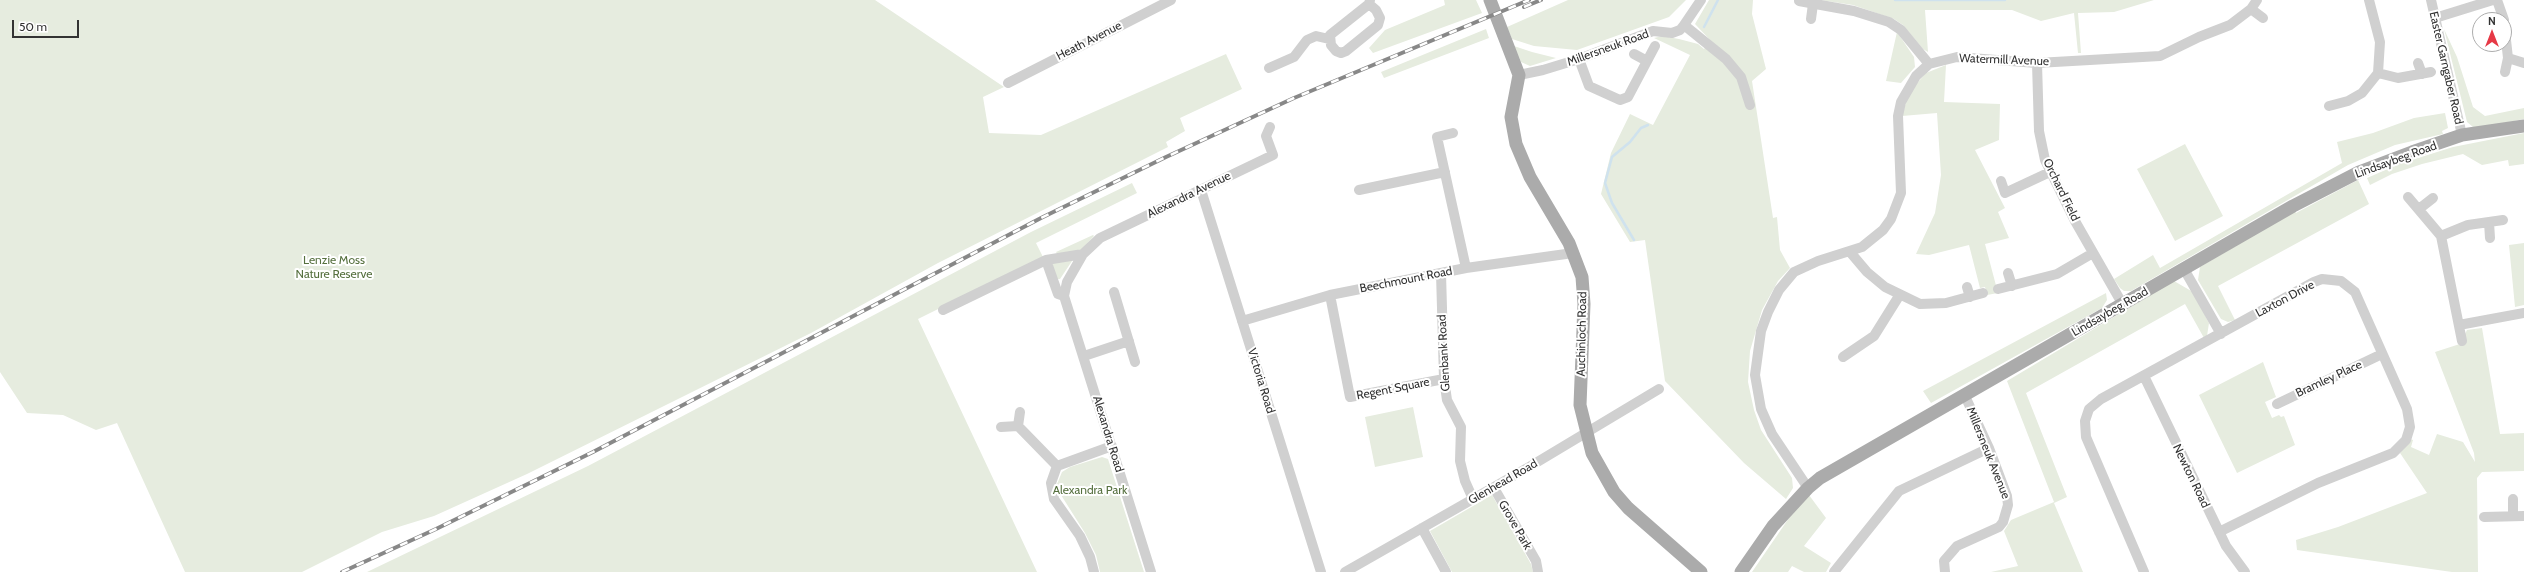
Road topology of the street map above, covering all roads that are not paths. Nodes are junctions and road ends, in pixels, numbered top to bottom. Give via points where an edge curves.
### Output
1 (1171, 0) edge
2 (1490, 0) edge
3 (1701, 0) edge
4 (2257, 0) edge
5 (2369, 0) edge
6 (2431, 0) edge
7 (2493, 0) edge
8 (2497, 0) edge
9 (1799, 1) dead end
10 (1369, 2) edge
11 (1813, 4) junction
12 (2251, 9) junction
13 (2501, 12) edge
14 (2263, 18) dead end
15 (2435, 18) junction
16 (1811, 19) dead end
17 (1684, 25) junction
18 (1329, 39) junction
19 (1655, 46) dead end
20 (2507, 52) edge
21 (1634, 54) dead end
22 (2508, 58) junction
23 (1579, 59) junction
24 (1647, 61) junction
25 (2037, 63) junction
26 (2524, 63) edge
27 (1928, 64) junction
28 (2418, 64) dead end
29 (1269, 68) dead end
30 (2505, 72) dead end
31 (2378, 73) junction
32 (1519, 74) junction
33 (1008, 83) dead end
34 (1750, 105) dead end
35 (2329, 106) dead end
36 (2524, 126) edge
37 (1270, 127) dead end
38 (1452, 133) dead end
39 (2462, 135) junction
40 (1445, 172) junction
41 (2050, 172) junction
42 (2001, 181) dead end
43 (1201, 190) junction
44 (1359, 190) dead end
45 (2408, 197) dead end
46 (2433, 198) dead end
47 (2419, 209) junction
48 (2503, 220) dead end
49 (2489, 222) junction
50 (2441, 236) junction
51 (2490, 238) dead end
52 (1850, 252) junction
53 (1573, 253) junction
54 (2093, 253) junction
55 (1083, 254) junction
56 (1046, 260) junction
57 (1466, 268) junction
58 (2184, 269) junction
59 (1441, 273) junction
60 (2008, 273) dead end
61 (2012, 286) junction
62 (1967, 287) dead end
63 (1998, 289) dead end
64 (1114, 292) dead end
65 (1983, 293) dead end
66 (1330, 295) junction
67 (1064, 296) junction
68 (1899, 296) junction
69 (1970, 297) junction
70 (2122, 305) junction
71 (943, 310) dead end
72 (2524, 313) edge
73 (1242, 321) junction
74 (2459, 326) junction
75 (2221, 334) junction
76 (1129, 341) junction
77 (2462, 341) dead end
78 (2382, 354) junction
79 (1084, 356) junction
80 (1843, 357) dead end
81 (1135, 362) dead end
82 (2144, 376) junction
83 (1444, 379) junction
84 (1659, 389) dead end
85 (1965, 396) junction
86 (2277, 404) dead end
87 (1020, 412) dead end
88 (1018, 426) junction
89 (1001, 427) dead end
90 (1586, 434) junction
91 (1112, 446) junction
92 (1989, 448) junction
93 (1057, 466) junction
94 (1494, 488) junction
95 (1808, 488) junction
96 (1473, 499) junction
97 (2513, 499) dead end
98 (2513, 516) junction
99 (2524, 516) edge
100 (2484, 517) dead end
101 (1422, 528) junction
102 (2219, 532) junction
103 (1536, 561) junction
104 (1094, 572) edge
105 (1151, 572) edge
106 (1321, 572) edge
107 (1345, 572) edge
108 (1446, 572) edge
109 (1538, 572) edge
110 (1548, 572) edge
111 (1701, 572) edge
112 (1741, 572) edge
113 (1834, 572) edge
114 (1944, 572) edge
115 (2144, 572) edge
116 (2245, 572) edge

1 - 33 street, Heath Avenue
2 - 32 main road
3 - 17 street
4 - 12 street, Watermill Avenue
5 - 31 street via 2380,42
6 - 15 street, Easter Garngaber Road
7 - 15 street
8 - 13 street
9 - 11 street
10 - 18 street
10 - 18 street via 1380,18 1371,31 1340,53 1331,45
11 - 16 street
11 - 27 street via 1854,11 1889,22 1900,30
12 - 14 street
12 - 25 street, Watermill Avenue via 2230,25 2160,56
15 - 39 street, Easter Garngaber Road
17 - 23 street, Millersneuk Road via 1680,30 1672,32 1653,31
17 - 34 street via 1726,59 1741,77
18 - 29 street via 1316,36 1307,40 1294,57
19 - 24 street
20 - 22 street
21 - 24 street
22 - 26 street
22 - 30 street
23 - 24 street via 1589,86 1620,100 1628,97
23 - 32 street, Millersneuk Road
25 - 27 street, Watermill Avenue via 1957,57
25 - 41 street, Orchard Field via 2040,138
27 - 52 street via 1906,91 1898,116 1902,175 1897,207 1878,235
28 - 31 street via 2426,73 2398,78
31 - 35 street via 2362,93 2348,101
32 - 53 main road, Auchinloch Road via 1512,117 1516,144 1530,177
36 - 39 main road, Lindsaybeg Road
37 - 43 street, Alexandra Avenue via 1266,136 1273,155
38 - 40 street via 1437,137
39 - 58 main road, Lindsaybeg Road via 2381,163 2341,181
40 - 44 street
40 - 57 street
41 - 42 street via 2005,193
41 - 54 street, Orchard Field
43 - 55 street, Alexandra Avenue via 1100,238
43 - 73 street, Victoria Road
45 - 47 street
46 - 47 street
47 - 50 street
48 - 49 street
49 - 50 street via 2468,225
49 - 51 street
50 - 74 street
52 - 68 street via 1867,272
52 - 95 street via 1810,264 1788,278 1768,312 1757,351 1755,375 1761,409 1772,434
53 - 57 street, Beechmount Road
53 - 90 main road, Auchinloch Road via 1582,277 1584,304 1580,405
54 - 61 street via 2057,274
54 - 70 street, Orchard Field
55 - 56 street
55 - 67 street, Alexandra Avenue via 1067,282
56 - 67 street, Alexandra Road via 1058,294
56 - 71 street
57 - 59 street, Beechmount Road
58 - 70 main road, Lindsaybeg Road
58 - 75 street
59 - 66 street, Beechmount Road
59 - 83 street, Glenbank Road
60 - 61 street
61 - 63 street
62 - 69 street
64 - 76 street
65 - 69 street
66 - 73 street, Beechmount Road
66 - 83 street, Regent Square via 1350,397
67 - 79 street, Alexandra Road
68 - 69 street via 1920,304 1933,305
68 - 80 street via 1874,336
70 - 85 main road, Lindsaybeg Road
72 - 74 street
73 - 106 street, Victoria Road
74 - 77 street
75 - 78 street, Laxton Drive via 2314,282 2332,279 2341,281 2355,292
75 - 82 street, Laxton Drive
76 - 79 street
76 - 81 street
78 - 86 street, Bramley Place
78 - 102 street, Laxton Drive via 2410,417 2408,434 2401,447 2393,453 2318,483
79 - 91 street, Alexandra Road
82 - 102 street, Newton Road
82 - 115 street, Laxton Drive via 2094,405 2087,415 2084,428
83 - 96 street, Glenbank Road via 1447,400 1461,427 1460,461
84 - 90 street, Glenhead Road
85 - 92 street, Millersneuk Avenue
85 - 95 main road, Lindsaybeg Road via 1831,471
87 - 88 street
88 - 89 street
88 - 93 street
90 - 94 street, Glenhead Road
90 - 111 main road, Auchinloch Road via 1592,453 1614,492 1628,508
91 - 93 street
91 - 105 street, Alexandra Road
92 - 113 street via 1899,491
92 - 114 street, Millersneuk Avenue via 2007,496 2006,514 1999,528 1957,546 1944,561
93 - 104 street via 1051,483 1054,499 1080,536
94 - 96 street, Glenhead Road
94 - 103 street, Grove Park
95 - 112 main road, Lindsaybeg Road via 1774,526
96 - 101 street, Glenhead Road
97 - 98 street
98 - 99 street
98 - 100 street
101 - 107 street, Glenhead Road
101 - 108 street
102 - 116 street, Newton Road via 2232,558
103 - 109 street, Grove Park
103 - 110 street, Grove Park

